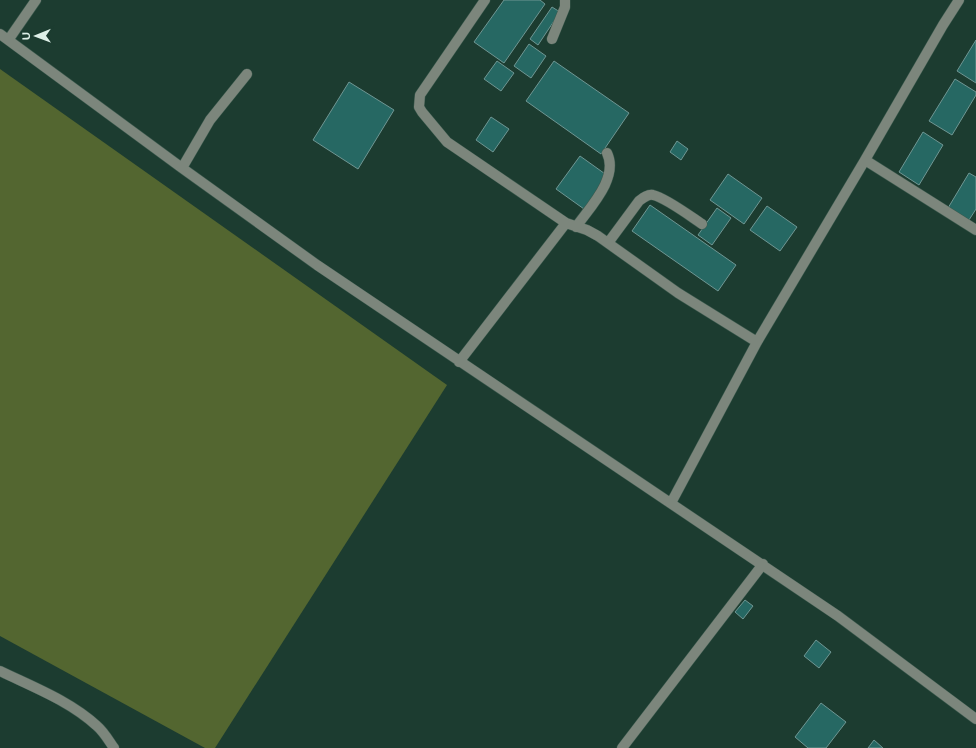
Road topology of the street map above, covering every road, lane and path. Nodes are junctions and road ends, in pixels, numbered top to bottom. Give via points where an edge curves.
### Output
1 (36, 0) edge
2 (485, 0) edge
3 (565, 0) edge
4 (959, 0) edge
5 (4, 37) edge
6 (552, 39) dead end
7 (247, 74) dead end
8 (607, 152) dead end
9 (865, 160) junction
10 (182, 168) junction
11 (566, 223) junction
12 (702, 224) dead end
13 (576, 227) junction
14 (976, 230) edge
15 (608, 243) junction
16 (757, 342) junction
17 (460, 362) junction
18 (671, 503) junction
19 (763, 564) junction
20 (0, 671) edge
21 (976, 718) edge
22 (114, 748) edge
23 (622, 748) edge

1 - 5 street
2 - 11 street via 420,95 419,107 448,142
3 - 6 street via 565,7
4 - 9 street
5 - 10 street
7 - 10 street via 210,120
8 - 13 street via 610,174 596,200
9 - 14 street
9 - 16 street
10 - 17 street
11 - 13 street
11 - 17 street
12 - 15 street via 652,195 639,201
13 - 15 street via 587,230
15 - 16 street via 678,293
16 - 18 street
17 - 18 street
18 - 19 street
19 - 21 street
19 - 23 street
20 - 22 street via 56,698 84,715 98,727

